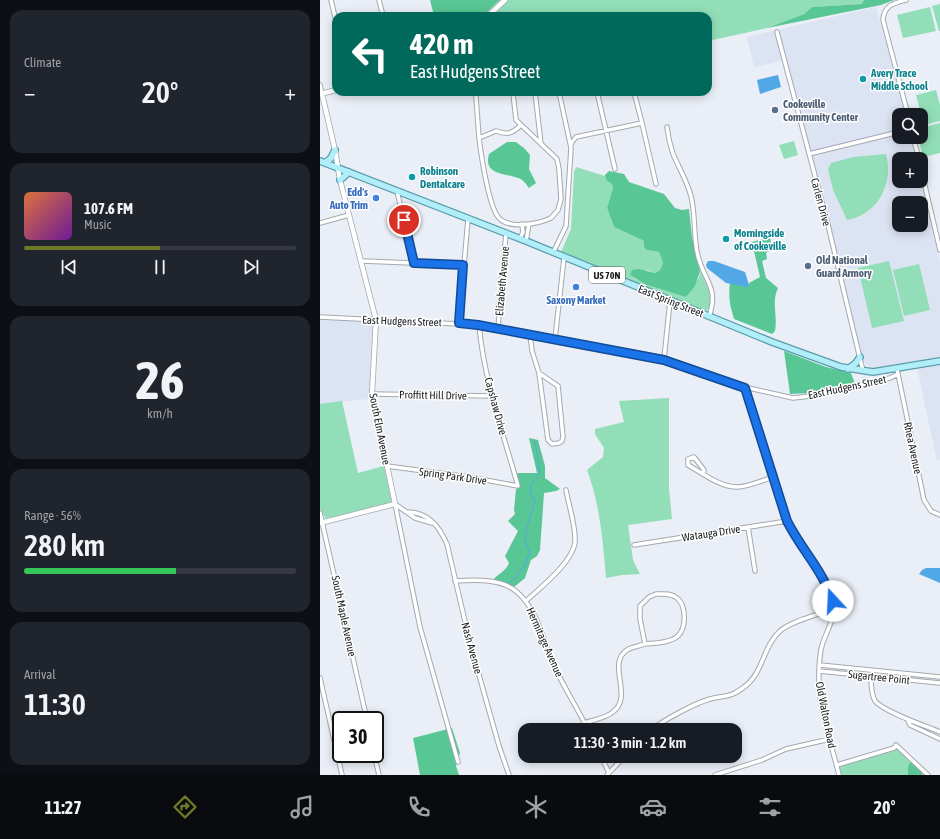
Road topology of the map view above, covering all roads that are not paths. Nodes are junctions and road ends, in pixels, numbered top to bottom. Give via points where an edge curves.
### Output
1 (331, 0) edge
2 (379, 0) edge
3 (505, 0) edge
4 (906, 0) edge
5 (334, 12) edge
6 (382, 12) edge
7 (492, 12) edge
8 (777, 32) dead end
9 (320, 85) edge
10 (332, 91) edge
11 (321, 94) edge
12 (513, 96) edge
13 (535, 96) edge
14 (560, 96) edge
15 (597, 96) edge
16 (635, 96) edge
17 (476, 98) dead end
18 (906, 108) edge
19 (642, 124) junction
20 (521, 125) junction
21 (667, 127) dead end
22 (605, 131) junction
23 (892, 134) edge
24 (479, 138) junction
25 (541, 144) junction
26 (571, 148) junction
27 (335, 150) junction
28 (809, 154) junction
29 (322, 161) edge
30 (338, 167) junction
31 (616, 169) dead end
32 (349, 172) junction
33 (340, 180) junction
34 (656, 184) dead end
35 (925, 188) edge
36 (397, 191) junction
37 (349, 215) junction
38 (468, 219) junction
39 (320, 223) edge
40 (522, 224) junction
41 (529, 224) junction
42 (506, 233) junction
43 (520, 239) junction
44 (526, 241) junction
45 (940, 250) edge
46 (553, 253) junction
47 (564, 258) junction
48 (362, 261) junction
49 (414, 263) junction
50 (463, 265) junction
51 (670, 301) junction
52 (320, 317) edge
53 (709, 317) junction
54 (376, 320) junction
55 (459, 323) junction
56 (478, 325) junction
57 (498, 328) junction
58 (530, 334) junction
59 (555, 339) junction
60 (860, 356) junction
61 (664, 360) junction
62 (940, 361) edge
63 (848, 369) junction
64 (863, 372) junction
65 (897, 372) junction
66 (539, 373) junction
67 (745, 388) junction
68 (372, 394) junction
69 (493, 396) junction
70 (387, 466) junction
71 (703, 474) junction
72 (773, 477) junction
73 (518, 486) joint
74 (566, 490) dead end
75 (395, 504) junction
76 (407, 512) junction
77 (320, 513) edge
78 (940, 515) edge
79 (787, 521) junction
80 (322, 523) edge
81 (432, 523) junction
82 (748, 527) junction
83 (634, 545) dead end
84 (755, 571) dead end
85 (455, 581) junction
86 (526, 601) junction
87 (833, 609) junction
88 (645, 644) junction
89 (820, 665) junction
90 (819, 671) junction
91 (871, 676) junction
92 (940, 677) edge
93 (320, 678) edge
94 (940, 683) edge
95 (365, 711) edge
96 (907, 719) junction
97 (584, 723) joint
98 (660, 723) edge
99 (940, 732) edge
100 (830, 739) junction
101 (940, 739) edge
102 (458, 762) dead end
103 (376, 763) edge
104 (604, 763) edge
105 (618, 763) edge
106 (837, 765) junction
107 (608, 774) edge
108 (342, 775) edge
109 (379, 775) edge
110 (509, 775) edge
111 (715, 775) edge
112 (839, 775) edge
113 (928, 775) edge

1 - 5 street
2 - 6 street
3 - 7 street
4 - 18 street via 893,3 886,8 883,20
8 - 28 street, Carlen Drive
9 - 11 street
10 - 11 street
11 - 27 street, South Elm Avenue
12 - 20 street via 516,120
13 - 25 street
14 - 26 street
15 - 22 street
16 - 19 street
17 - 24 street
19 - 22 street
19 - 34 street
20 - 24 street via 512,133 502,134 496,131
20 - 25 street
21 - 53 street via 674,154 693,204 693,230 698,256 714,295
22 - 26 street via 576,137
22 - 31 street
23 - 28 street
24 - 40 street via 496,216 505,223
25 - 41 street via 557,159 561,199 558,210 551,218
26 - 46 street via 566,226
27 - 29 main road via 332,158
27 - 30 street, South Elm Avenue
28 - 60 street, Carlen Drive
29 - 30 main road, East Spring Street / US 70N
30 - 32 main road, East Spring Street / US 70N
30 - 33 street, South Elm Avenue
32 - 33 main road
32 - 36 main road, East Spring Street / US 70N
33 - 37 street, South Elm Avenue
35 - 45 street
36 - 38 main road, East Spring Street / US 70N
36 - 49 street
37 - 39 street
37 - 48 street, South Elm Avenue
38 - 42 main road, East Spring Street / US 70N
38 - 50 street
40 - 41 street
40 - 43 street via 523,232
41 - 44 street
42 - 43 main road, East Spring Street / US 70N
42 - 57 street, Elizabeth Avenue
43 - 44 main road, East Spring Street / US 70N
44 - 46 main road, East Spring Street / US 70N
46 - 47 main road, East Spring Street / US 70N
47 - 51 main road, East Spring Street / US 70N
47 - 59 street
48 - 49 street
48 - 54 street, South Elm Avenue
49 - 50 street
50 - 55 street
51 - 53 main road, East Spring Street / US 70N
51 - 61 street
52 - 54 street, East Hudgens Street
53 - 63 main road, East Spring Street / US 70N
54 - 55 street, East Hudgens Street
54 - 68 street, South Elm Avenue
55 - 56 street, East Hudgens Street
56 - 57 street, East Hudgens Street
56 - 69 street, Capshaw Drive
57 - 58 street, East Hudgens Street
58 - 59 street, East Hudgens Street
58 - 66 street
59 - 61 street, East Hudgens Street
60 - 63 main road
60 - 64 street, Carlen Drive
61 - 67 street, East Hudgens Street
62 - 65 main road, East Spring Street / US 70N
63 - 64 main road, East Spring Street / US 70N
64 - 65 main road, East Spring Street / US 70N
65 - 67 street, East Hudgens Street via 890,378 805,397 793,398
65 - 78 street, Rhea Avenue via 924,500 931,511
66 - 66 street via 558,386 563,436 562,441 555,444 548,440
67 - 72 street, Old Walton Road
68 - 69 street, Proffitt Hill Drive
68 - 70 street, South Elm Avenue
69 - 73 street, Capshaw Drive
70 - 73 street, Spring Park Drive
70 - 75 street, South Elm Avenue
71 - 71 street via 688,466 688,459 694,457 703,467
71 - 72 street via 736,487
72 - 79 street, Old Walton Road
74 - 86 street via 574,533 573,550
75 - 76 street, Nash Avenue
75 - 80 street
75 - 102 street, South Elm Avenue via 420,628
76 - 81 street, Nash Avenue via 414,518
76 - 81 street, Nash Avenue via 424,514
77 - 80 street, South Maple Avenue
79 - 82 street, Watauga Drive
79 - 87 street, Old Walton Road via 825,582 833,601
80 - 95 street, South Maple Avenue
81 - 85 street, Nash Avenue via 444,536
82 - 83 street, Watauga Drive
82 - 84 street
85 - 86 street, Hermitage Avenue via 476,580 500,584 516,591
85 - 110 street, Nash Avenue via 470,644
86 - 97 street, Hermitage Avenue
87 - 89 street, Old Walton Road via 833,619 821,648
87 - 98 street via 780,631 756,674 745,687 729,696 710,699
88 - 88 street via 673,639 682,631 684,614 678,598 670,594 656,594 640,606
88 - 97 street via 629,649 620,659 618,666 622,698 617,709
89 - 90 street, Old Walton Road
89 - 92 street, Sugartree Point
90 - 91 street, Sugartree Point
90 - 100 street, Old Walton Road via 820,696
91 - 94 street, Sugartree Point
91 - 96 street via 874,700
93 - 108 street
96 - 99 street
96 - 101 street via 910,725
100 - 106 street, Old Walton Road
100 - 111 street via 786,749 762,760
103 - 109 street
104 - 107 street
105 - 107 street
106 - 112 street, Old Walton Road
106 - 113 street via 894,748 896,745

